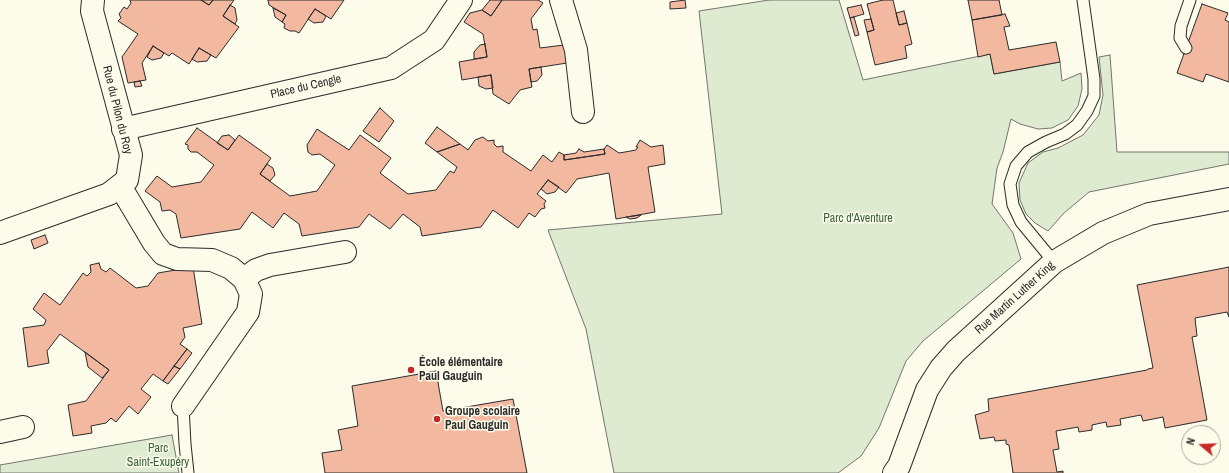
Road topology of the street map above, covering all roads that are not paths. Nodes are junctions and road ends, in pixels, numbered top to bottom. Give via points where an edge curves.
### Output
1 (93, 0) edge
2 (462, 0) edge
3 (561, 0) edge
4 (1083, 0) edge
5 (1190, 0) edge
6 (1186, 48) dead end
7 (583, 112) dead end
8 (123, 130) junction
9 (120, 186) junction
10 (1229, 199) edge
11 (0, 233) edge
12 (345, 252) dead end
13 (1054, 262) junction
14 (244, 279) junction
15 (183, 406) joint
16 (23, 427) dead end
17 (0, 432) edge
18 (188, 473) edge
19 (894, 473) edge

1 - 8 street, Rue du Pilon du Roy via 92,11
2 - 8 street, Place du Cengle via 434,40 391,68
3 - 7 street via 576,50
4 - 13 lane via 1094,96 1077,125 1065,134 1028,152 1016,166 1010,184 1013,205 1021,222
5 - 6 lane via 1181,26 1180,38
8 - 9 street, Rue du Pilon du Roy via 130,156 127,180
9 - 11 street via 109,194
9 - 14 street via 163,254 177,259 212,260 231,268
10 - 13 street, Rue Martin Luther King via 1149,214 1103,233
12 - 14 street via 270,265 256,270
13 - 19 street, Rue Martin Luther King via 956,351 941,368 928,390 900,466
14 - 15 street via 251,294 248,312
15 - 18 lane
16 - 17 street

